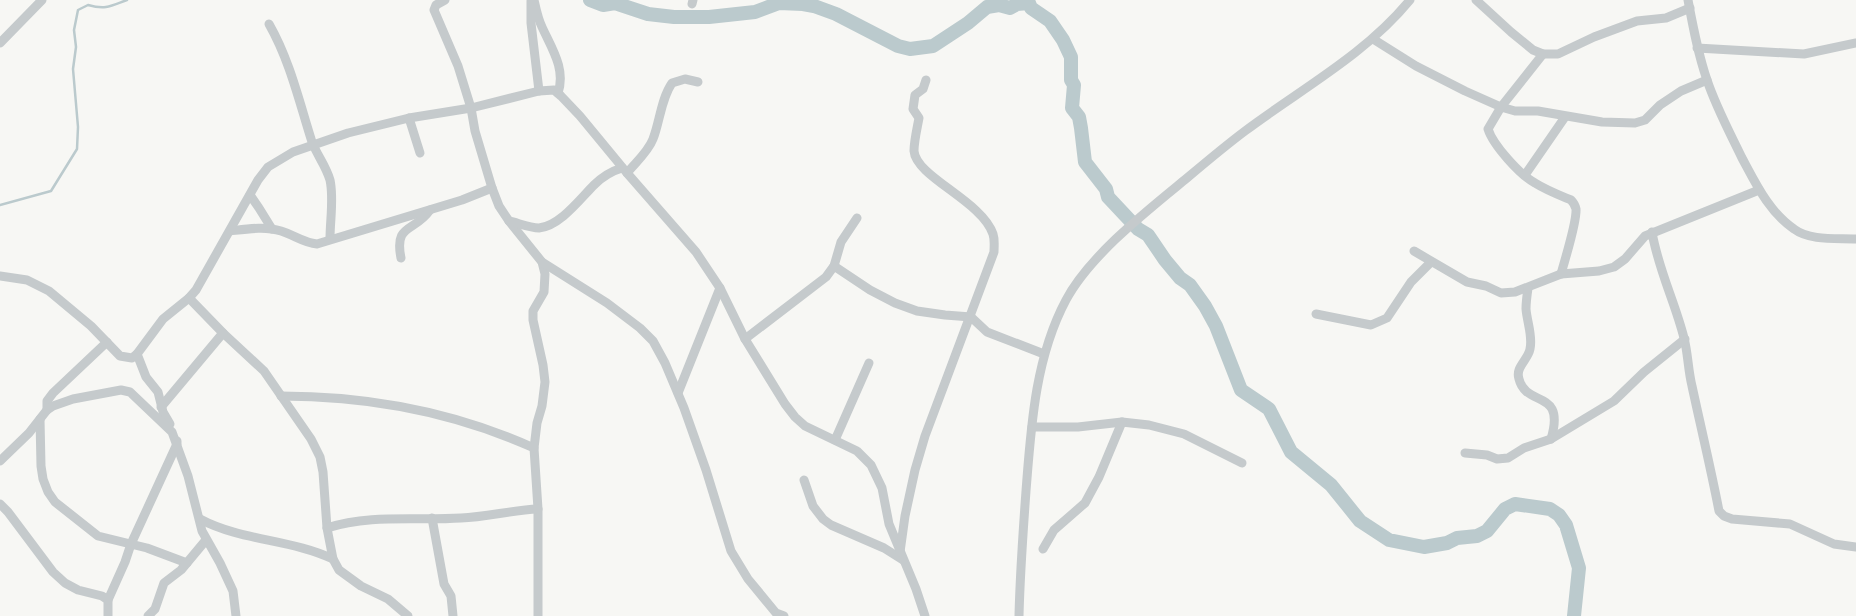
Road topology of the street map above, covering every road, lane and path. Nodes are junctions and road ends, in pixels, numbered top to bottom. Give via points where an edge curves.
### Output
1 (42, 0) edge
2 (445, 0) edge
3 (533, 0) edge
4 (1410, 0) edge
5 (1476, 0) edge
6 (1689, 4) edge
7 (269, 24) dead end
8 (1373, 39) junction
9 (0, 43) edge
10 (1856, 43) edge
11 (1697, 48) junction
12 (1543, 54) junction
13 (926, 80) dead end
14 (1707, 80) junction
15 (698, 82) dead end
16 (539, 91) junction
17 (558, 93) junction
18 (1501, 107) junction
19 (471, 108) junction
20 (1565, 117) junction
21 (409, 118) junction
22 (313, 144) junction
23 (420, 152) dead end
24 (624, 170) junction
25 (1525, 175) junction
26 (492, 188) junction
27 (1759, 190) junction
28 (250, 195) junction
29 (430, 210) junction
30 (857, 218) dead end
31 (509, 221) junction
32 (272, 229) junction
33 (230, 231) junction
34 (1652, 232) junction
35 (330, 239) junction
36 (1856, 239) edge
37 (1414, 251) dead end
38 (402, 258) dead end
39 (542, 262) junction
40 (1431, 262) junction
41 (834, 266) junction
42 (1561, 274) junction
43 (0, 276) edge
44 (720, 288) junction
45 (1528, 288) junction
46 (189, 298) junction
47 (1316, 314) dead end
48 (971, 317) junction
49 (222, 333) junction
50 (745, 339) junction
51 (1685, 340) junction
52 (106, 342) junction
53 (137, 354) junction
54 (1044, 354) junction
55 (869, 363) dead end
56 (678, 394) junction
57 (281, 396) junction
58 (161, 407) junction
59 (47, 410) junction
60 (40, 419) junction
61 (1122, 422) junction
62 (1032, 427) junction
63 (1552, 439) junction
64 (835, 440) junction
65 (177, 444) junction
66 (534, 448) junction
67 (1465, 453) dead end
68 (0, 461) edge
69 (1242, 463) dead end
70 (804, 480) dead end
71 (0, 504) edge
72 (538, 509) junction
73 (432, 518) junction
74 (200, 519) junction
75 (327, 528) junction
76 (206, 540) junction
77 (131, 544) junction
78 (1856, 546) edge
79 (1043, 549) dead end
80 (902, 556) junction
81 (333, 559) junction
82 (186, 563) junction
83 (108, 600) junction
84 (779, 615) edge
85 (108, 616) edge
86 (148, 616) edge
87 (236, 616) edge
88 (408, 616) edge
89 (453, 616) edge
90 (538, 616) edge
91 (924, 616) edge
92 (1019, 616) edge

1 - 9 street
2 - 19 street via 436,5 434,10 458,66
3 - 16 street via 531,23
3 - 17 street via 560,68 561,81
4 - 8 street
5 - 12 street via 1533,50
6 - 11 street
6 - 12 street via 1666,18 1638,21 1558,54
7 - 22 street via 282,47 295,82
8 - 18 street via 1416,66
8 - 54 street via 1325,76 1244,131 1157,201 1117,238 1097,259 1066,300
10 - 11 street via 1804,54
11 - 14 street
12 - 18 street
13 - 48 street via 924,89 915,95 913,109 920,118 914,152 928,173 973,207 990,227 993,235 994,252
14 - 20 street via 1681,91 1660,105 1645,120 1635,123
14 - 27 street
15 - 24 street via 685,79 672,83 647,150
16 - 17 street via 550,90
16 - 19 street
17 - 24 street
18 - 20 street
18 - 25 street via 1488,130 1514,165
19 - 21 street
19 - 26 street
20 - 25 street
21 - 22 street
21 - 23 street
22 - 28 street via 268,167
22 - 35 street via 324,162 330,181
24 - 31 street via 611,172 594,185 577,205 551,224 537,228
24 - 44 street via 696,252
25 - 42 street via 1534,183 1571,200 1576,207
26 - 29 street
26 - 31 street via 499,206
27 - 34 street
27 - 36 street via 1780,218 1800,233
28 - 32 street
28 - 33 street
29 - 35 street
29 - 38 street via 400,237
30 - 41 street via 841,242
31 - 39 street
32 - 33 street
32 - 35 street via 310,244
33 - 46 street
34 - 42 street via 1614,267 1599,271
34 - 51 street
37 - 40 street
39 - 56 street via 608,303 646,333 665,363
39 - 66 street via 545,274 544,292 533,311 533,320 543,365 544,392
40 - 45 street via 1467,282 1486,286 1501,293
40 - 47 street via 1411,282 1387,318 1371,325
41 - 48 street via 879,295 918,311
41 - 50 street via 815,287
42 - 45 street
43 - 52 street via 27,280 49,291
44 - 50 street
44 - 56 street
45 - 63 street via 1526,309 1531,348 1519,368 1519,380 1523,388 1544,401 1554,411 1555,426
46 - 49 street
46 - 53 street via 164,319
48 - 54 street via 987,332
48 - 80 street via 925,436 915,470 905,516
49 - 57 street via 261,368
49 - 58 street
50 - 64 street via 795,417 805,426
51 - 63 street via 1644,372 1614,401
51 - 78 street via 1692,385 1721,514 1727,518 1750,522 1790,524 1834,544
52 - 53 street via 123,357 132,358
52 - 59 street via 53,393 47,401
53 - 58 street via 146,377 158,392
54 - 62 street
55 - 64 street
56 - 84 street via 706,470 731,550 748,579
57 - 66 street via 342,398 400,406 471,424
57 - 75 street via 302,424 320,457 326,488
58 - 65 street via 177,434
59 - 60 street
59 - 65 street via 61,402 126,390 167,426
60 - 68 street
60 - 77 street via 42,472 48,492 55,502 98,536
61 - 62 street via 1078,427
61 - 69 street via 1149,425 1184,434
61 - 79 street via 1099,478 1085,503 1054,530
62 - 92 street
63 - 67 street via 1524,448 1508,458 1497,459 1487,454
64 - 80 street via 857,451 871,465 882,488 889,524
65 - 74 street
65 - 77 street
66 - 72 street
70 - 80 street via 813,506 827,522
71 - 83 street via 53,572 65,583
72 - 73 street via 461,518
72 - 90 street
73 - 75 street via 356,520
73 - 89 street via 444,584 451,596
74 - 76 street
74 - 81 street via 226,530 303,548
75 - 81 street
76 - 82 street
76 - 87 street via 232,590
77 - 82 street
77 - 83 street
80 - 91 street
81 - 88 street via 344,575 388,599
82 - 86 street via 164,583 155,609
83 - 85 street

